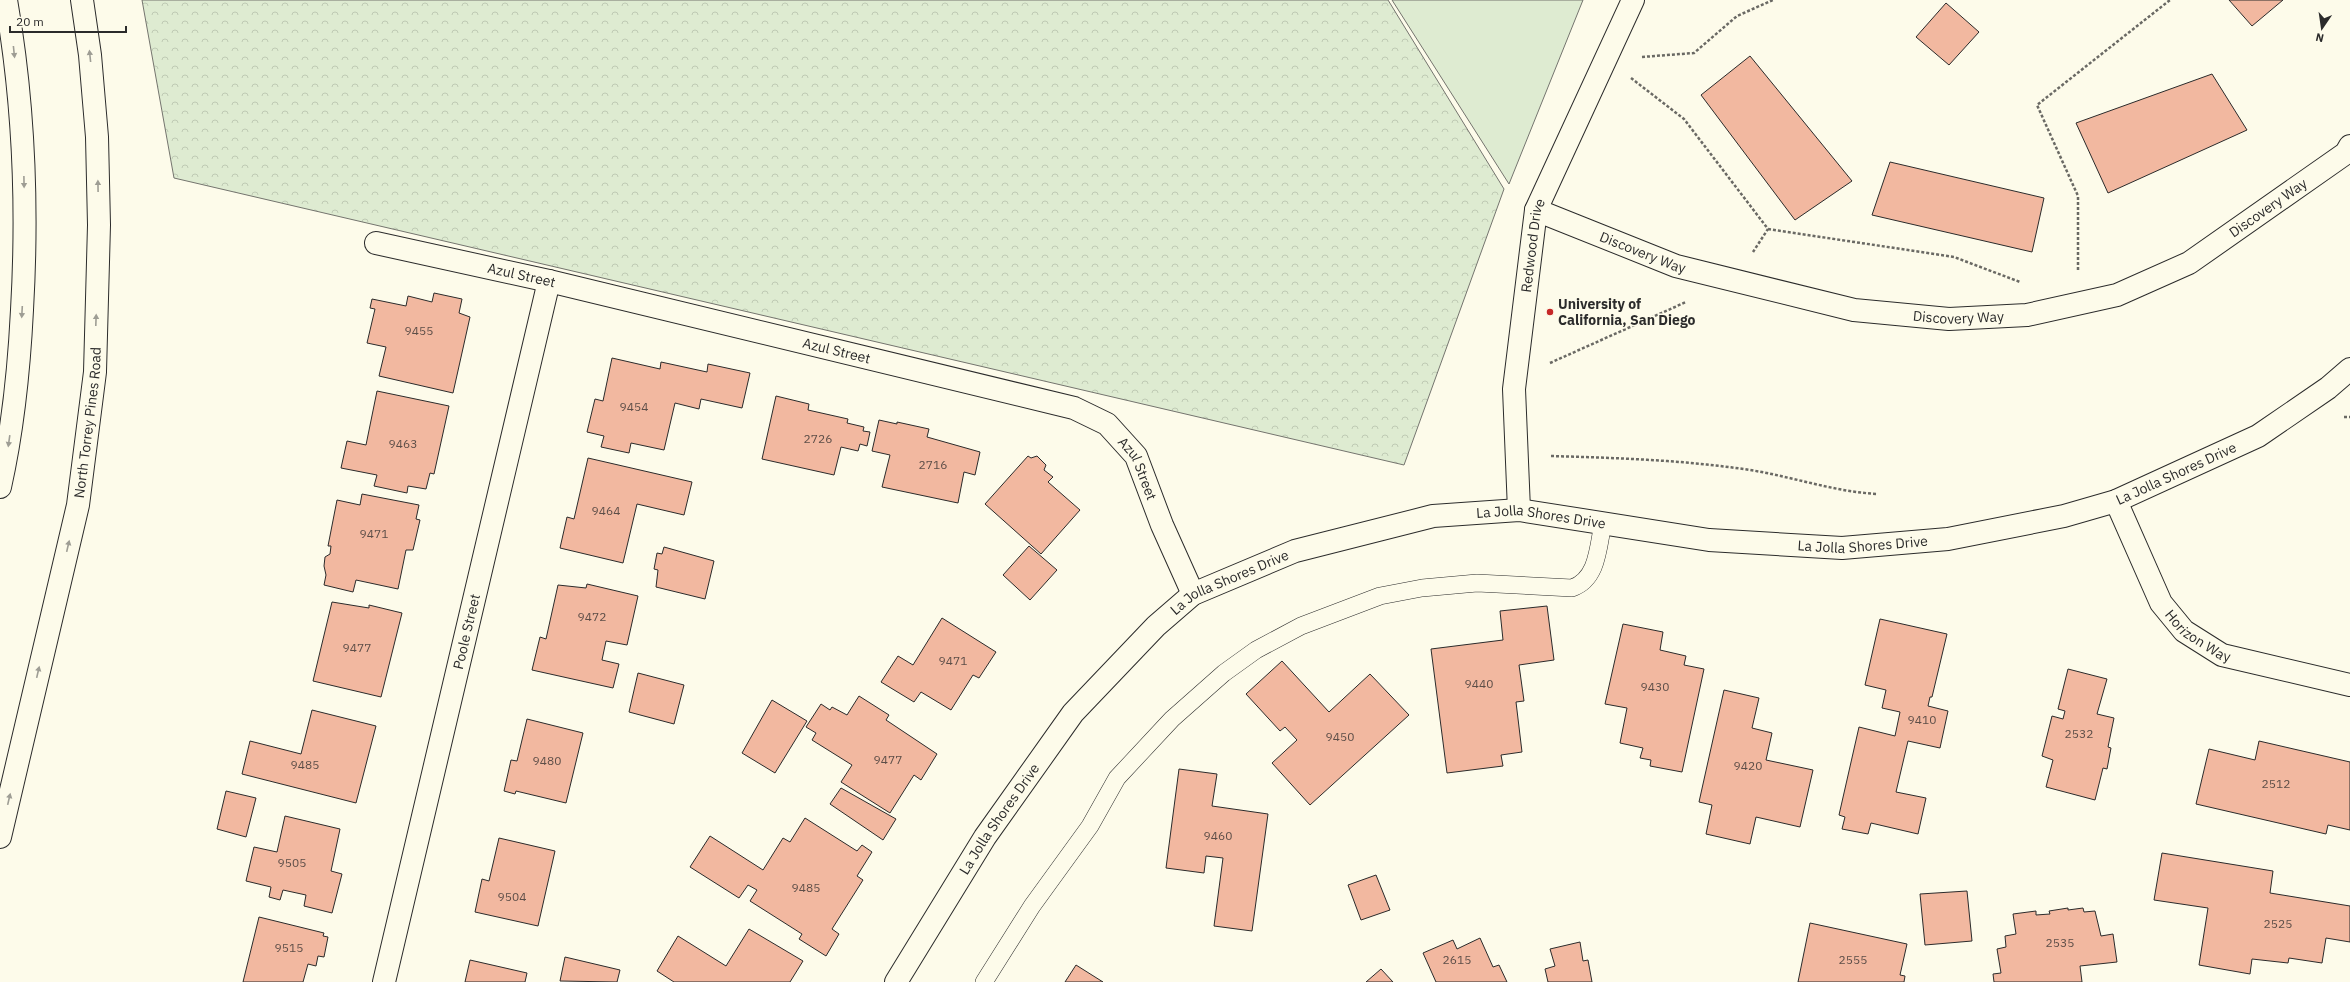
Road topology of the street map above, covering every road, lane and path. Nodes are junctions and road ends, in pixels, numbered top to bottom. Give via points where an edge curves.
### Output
1 (6, 0) edge
2 (82, 0) edge
3 (1633, 0) edge
4 (1773, 0) edge
5 (2170, 0) edge
6 (1606, 59) junction
7 (2350, 146) edge
8 (1536, 210) junction
9 (1768, 229) junction
10 (376, 243) dead end
11 (1752, 254) dead end
12 (549, 281) junction
13 (2027, 284) dead end
14 (1689, 300) dead end
15 (2078, 303) junction
16 (1548, 365) dead end
17 (2350, 369) edge
18 (1551, 456) dead end
19 (0, 487) edge
20 (1878, 494) dead end
21 (2116, 501) junction
22 (1519, 510) junction
23 (1603, 523) junction
24 (1193, 594) junction
25 (2350, 685) edge
26 (0, 837) edge
27 (384, 982) edge
28 (896, 982) edge
29 (984, 982) edge

1 -> 19 street via 13,40 23,139 25,257 20,362 7,458
26 -> 2 street, North Torrey Pines Road via 78,505 95,372 99,225 97,137
3 - 6 street, Redwood Drive
4 - 6 path via 1737,16 1694,53
5 - 15 path via 2037,105 2078,196
6 - 8 street, Redwood Drive
6 - 9 path via 1684,119
7 - 15 street, Discovery Way via 2346,153 2188,263 2117,295
8 - 15 street, Discovery Way via 1676,266 1854,310 1949,319 2027,315
8 - 22 street, Redwood Drive via 1514,389
9 - 11 path
9 - 13 path via 1954,257
10 - 12 street, Azul Street
12 - 24 street, Azul Street via 1074,408 1107,424 1136,456 1162,525
12 - 27 street, Poole Street
14 - 16 path
17 - 21 street, La Jolla Shores Drive via 2328,388 2258,436
18 - 20 path via 1674,460 1751,470 1850,493
21 - 23 street, La Jolla Shores Drive via 2064,516 1948,539 1842,548 1708,540
21 - 25 street, Horizon Way via 2161,603 2184,631 2222,655
22 - 23 street, La Jolla Shores Drive
22 - 24 street, La Jolla Shores Drive via 1432,516 1295,551
23 - 29 lane via 1593,571 1583,584 1572,588 1477,584 1422,588 1380,596 1301,626 1256,650 1224,673 1172,719 1117,778 1090,826 1032,906
24 - 28 street, La Jolla Shores Drive via 1156,626 1074,714 984,837

